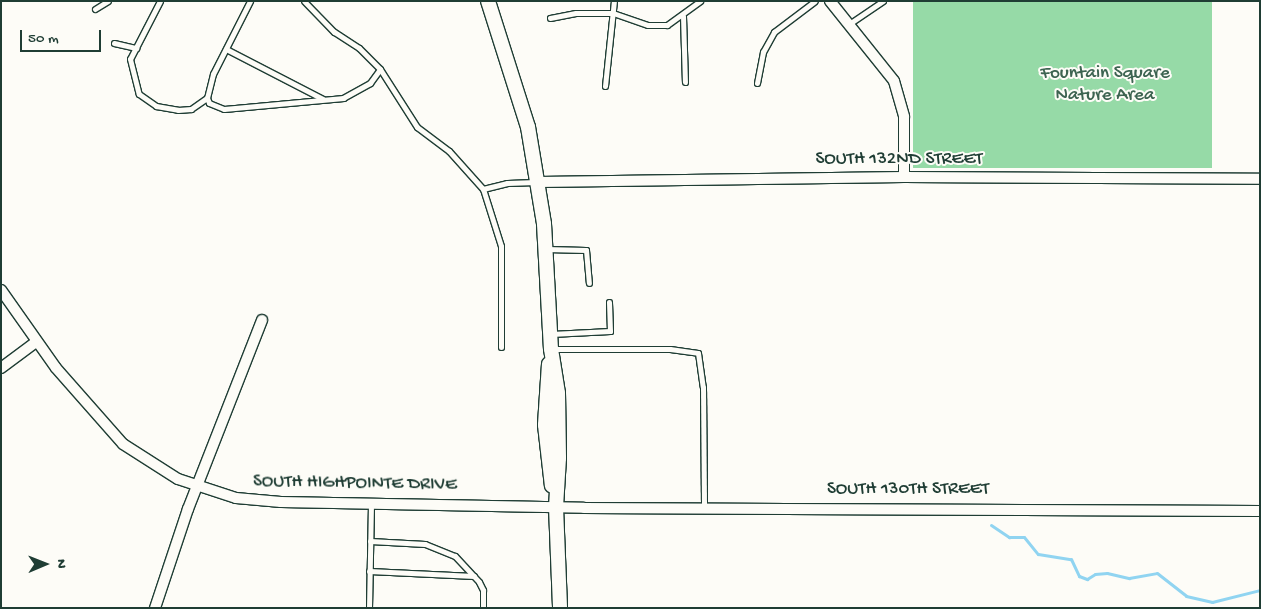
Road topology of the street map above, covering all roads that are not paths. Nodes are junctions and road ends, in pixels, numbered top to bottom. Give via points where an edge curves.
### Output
1 (108, 1) edge
2 (160, 1) edge
3 (250, 1) edge
4 (304, 1) edge
5 (488, 1) edge
6 (614, 1) edge
7 (700, 1) edge
8 (815, 1) edge
9 (830, 1) edge
10 (883, 1) edge
11 (95, 9) dead end
12 (614, 13) junction
13 (683, 16) junction
14 (550, 18) dead end
15 (849, 24) junction
16 (114, 43) dead end
17 (136, 48) junction
18 (226, 49) junction
19 (380, 69) junction
20 (685, 82) dead end
21 (757, 83) dead end
22 (605, 86) dead end
23 (207, 98) junction
24 (324, 99) junction
25 (904, 177) junction
26 (1260, 180) edge
27 (539, 182) junction
28 (483, 189) junction
29 (546, 249) junction
30 (589, 283) dead end
31 (1, 290) edge
32 (609, 302) dead end
33 (262, 320) dead end
34 (36, 342) junction
35 (551, 342) junction
36 (501, 347) dead end
37 (1, 368) edge
38 (197, 486) junction
39 (371, 503) junction
40 (556, 507) junction
41 (704, 507) junction
42 (1260, 511) edge
43 (370, 541) junction
44 (369, 571) junction
45 (474, 576) junction
46 (155, 608) edge
47 (369, 608) edge
48 (483, 608) edge
49 (560, 608) edge

1 - 11 lane
2 - 17 lane
3 - 18 lane
4 - 19 lane via 334,32 359,48
5 - 27 main road via 519,92
6 - 12 lane
7 - 13 lane
8 - 21 lane via 774,32 763,52
9 - 15 street
10 - 15 lane
12 - 13 lane via 648,25 667,25
12 - 14 lane via 576,13
12 - 22 lane
13 - 20 lane
15 - 25 street via 887,69 901,97
16 - 17 lane
17 - 23 lane via 130,59 139,94 156,106 191,109
18 - 23 lane via 213,74
18 - 24 lane
19 - 24 lane via 356,92
19 - 28 lane via 417,127 450,151
23 - 24 lane via 209,103 224,109
25 - 26 street, SOUTH 132ND STREET
25 - 27 street, SOUTH 132ND STREET
27 - 28 lane via 506,183
27 - 29 main road
28 - 36 lane via 501,246
29 - 30 lane via 586,250
29 - 35 main road
31 - 34 street, SOUTH HIGHPOINTE DRIVE
32 - 35 lane via 610,331
33 - 38 street
34 - 37 street
34 - 38 street, SOUTH HIGHPOINTE DRIVE via 123,444 166,473
35 - 40 main road via 544,394
35 - 41 lane via 698,352 703,379
38 - 39 street, SOUTH HIGHPOINTE DRIVE via 252,500
38 - 46 street
39 - 40 street, SOUTH HIGHPOINTE DRIVE
39 - 43 lane
40 - 41 street, SOUTH 130TH STREET
40 - 49 main road
41 - 42 street, SOUTH 130TH STREET
43 - 44 lane
43 - 45 lane via 408,542 440,548 456,556
44 - 45 lane
44 - 47 lane
45 - 48 lane via 483,590

